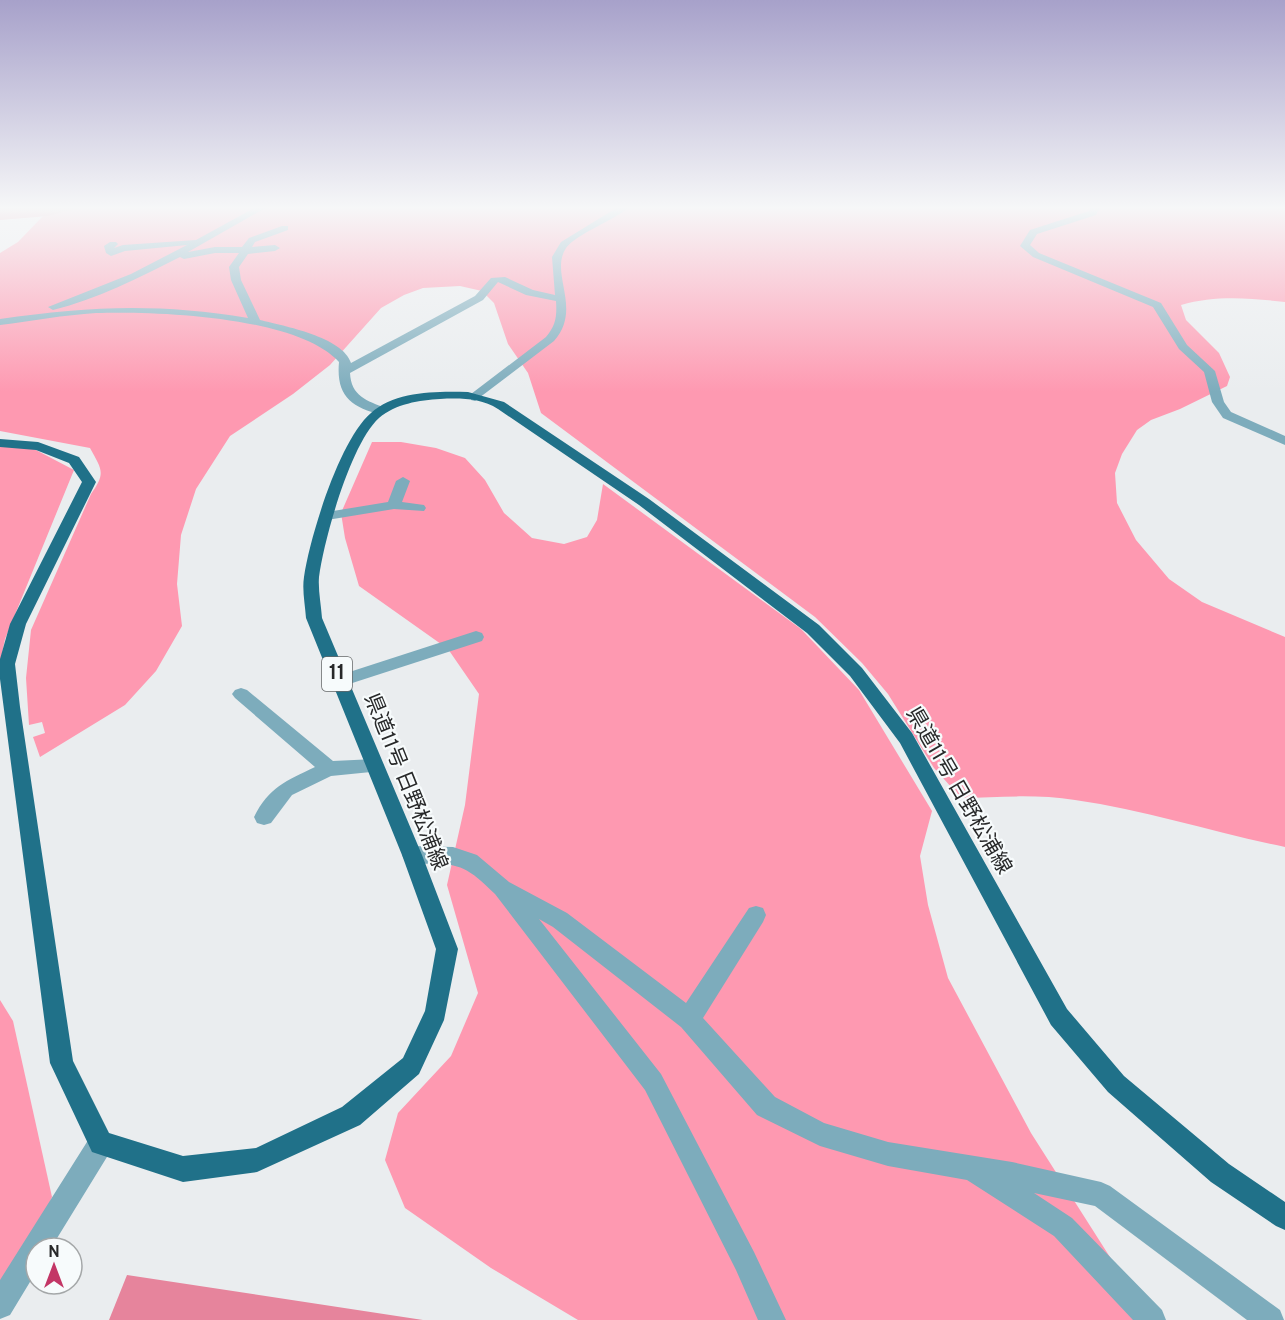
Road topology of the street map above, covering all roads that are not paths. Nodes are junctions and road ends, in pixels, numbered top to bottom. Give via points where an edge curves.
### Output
1 (149, 269) edge
2 (234, 269) edge
3 (558, 269) edge
4 (1069, 269) edge
5 (561, 299) junction
6 (0, 321) edge
7 (256, 323) junction
8 (343, 372) junction
9 (475, 397) junction
10 (382, 411) junction
11 (1285, 441) edge
12 (0, 443) edge
13 (403, 481) dead end
14 (394, 505) junction
15 (419, 508) dead end
16 (327, 516) junction
17 (476, 637) dead end
18 (340, 681) junction
19 (241, 694) dead end
20 (375, 766) junction
21 (329, 769) junction
22 (264, 817) dead end
23 (412, 855) junction
24 (502, 888) junction
25 (756, 915) dead end
26 (688, 1019) junction
27 (101, 1143) junction
28 (965, 1167) junction
29 (1285, 1217) edge
30 (0, 1305) edge
31 (772, 1320) edge
32 (1152, 1320) edge
33 (1270, 1320) edge

1 - 6 street via 86,298
2 - 7 street
3 - 5 street
4 - 11 street via 1157,305 1183,347 1209,371 1218,402 1227,414
5 - 8 street via 495,280 479,298
5 - 9 street via 559,329
6 - 7 street via 107,309
7 - 8 street via 301,335 333,349 345,361
8 - 10 street via 347,393 363,405
9 - 10 main road, 県道11号 日野松浦線 / 11 via 421,396
9 - 29 main road, 県道11号 日野松浦線 / 11 via 495,402 515,414 644,502 813,629 856,672 906,738 1059,1017 1116,1084 1220,1173
10 - 16 main road, 県道11号 日野松浦線 / 11 via 374,415 352,450
12 - 27 main road via 38,446 74,460 90,482 18,624 7,664 62,1063
13 - 14 street
14 - 15 street
14 - 16 street
16 - 18 main road, 県道11号 日野松浦線 / 11 via 311,579 314,618
17 - 18 street
18 - 20 main road, 県道11号 日野松浦線 / 11
19 - 21 street
20 - 21 street
20 - 23 main road, 県道11号 日野松浦線 / 11
21 - 22 street via 285,790
23 - 24 street via 461,855 479,864
23 - 27 main road, 県道11号 日野松浦線 / 11 via 447,949 436,1012 411,1066 351,1116 257,1160 183,1169
24 - 26 street via 560,920
24 - 31 street via 653,1082
25 - 26 street
26 - 28 street via 766,1106 820,1134 888,1154
27 - 30 street
28 - 32 street via 1063,1227
28 - 33 street via 1101,1195

